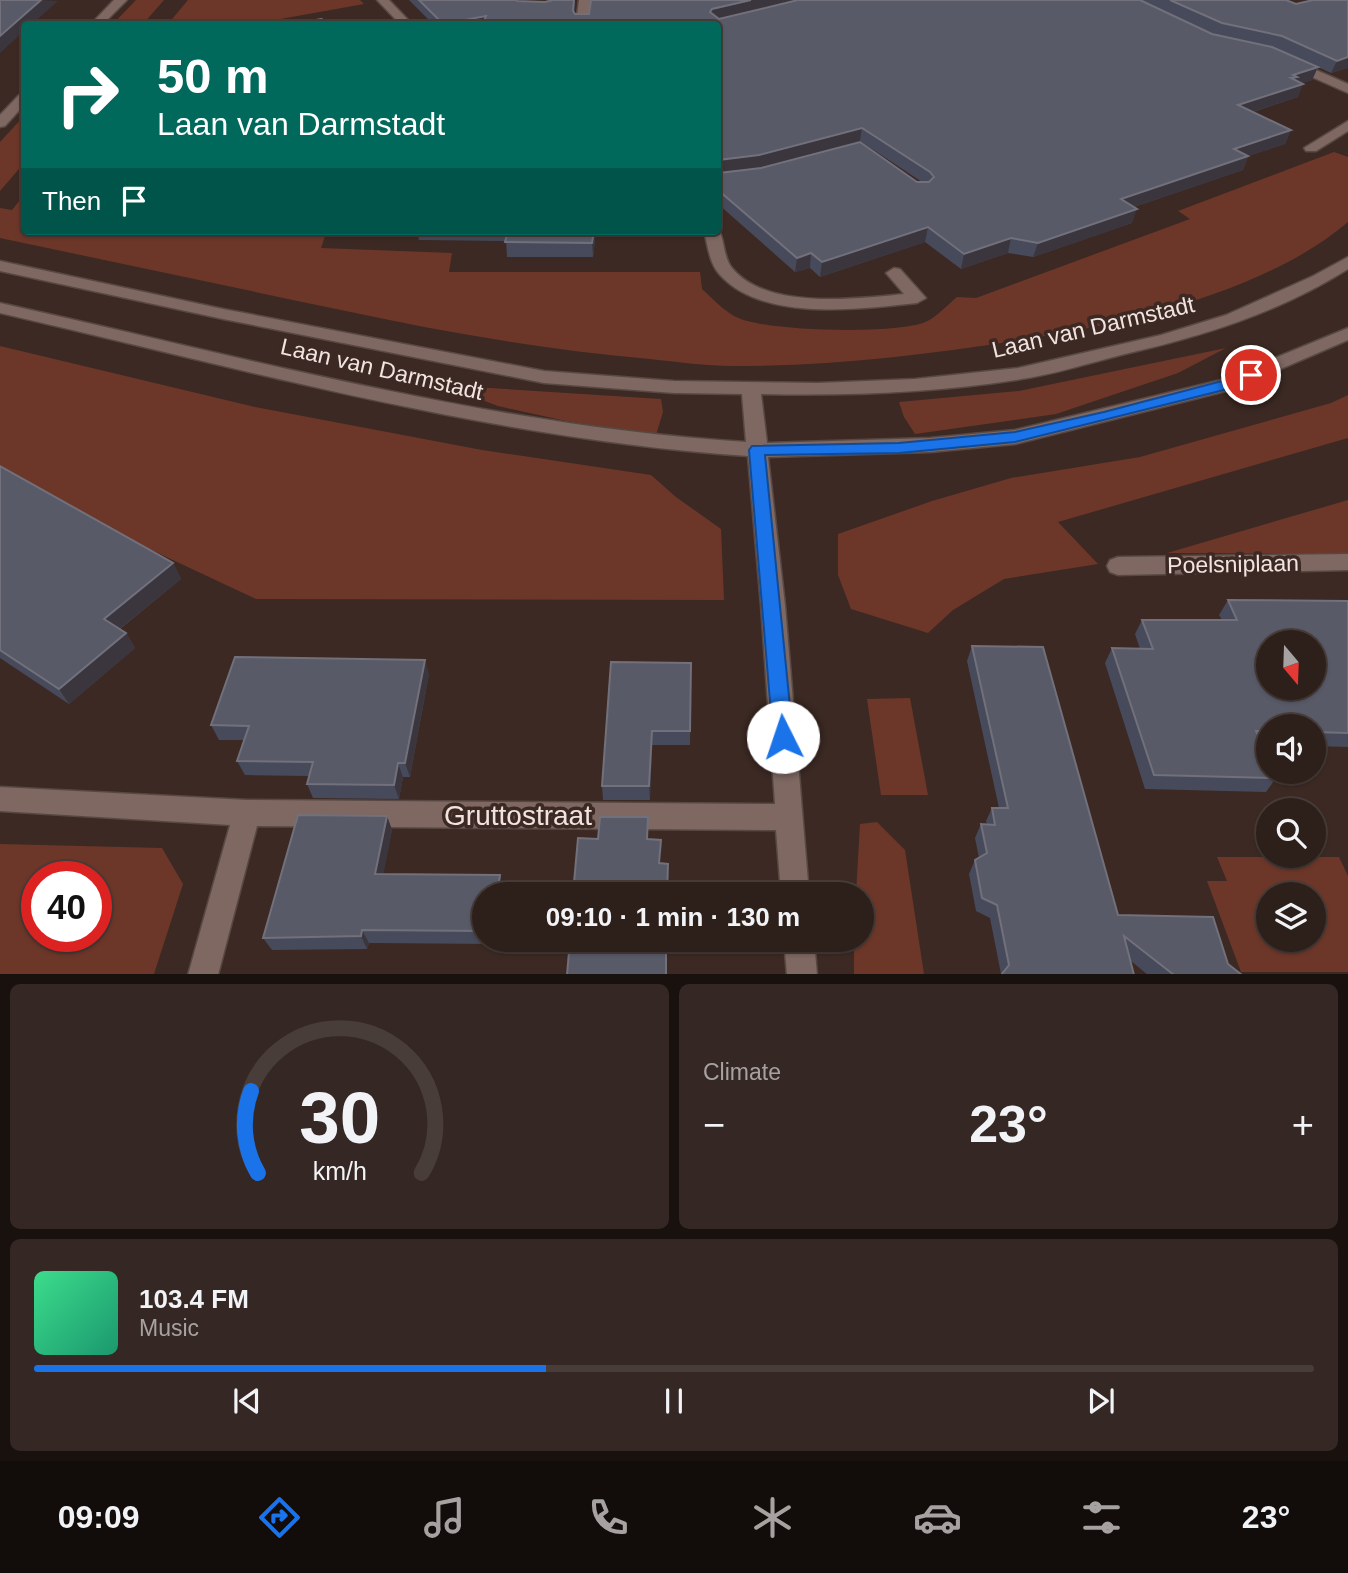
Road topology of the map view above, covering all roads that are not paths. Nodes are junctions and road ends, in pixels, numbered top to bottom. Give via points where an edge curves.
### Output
1 (121, 0) edge
2 (383, 0) edge
3 (585, 0) edge
4 (100, 21) edge
5 (403, 21) edge
6 (582, 21) edge
7 (1284, 60) edge
8 (1348, 89) edge
9 (21, 101) edge
10 (0, 122) edge
11 (1348, 125) edge
12 (1311, 149) dead end
13 (713, 235) edge
14 (1348, 262) edge
15 (0, 266) edge
16 (894, 273) dead end
17 (0, 309) edge
18 (1348, 333) edge
19 (751, 389) junction
20 (757, 450) junction
21 (1348, 562) edge
22 (1118, 566) dead end
23 (0, 799) edge
24 (247, 813) junction
25 (789, 817) junction
26 (794, 882) edge
27 (800, 952) edge
28 (203, 974) edge
29 (802, 974) edge

1 - 4 street
2 - 5 street
3 - 6 street
7 - 8 street
9 - 10 street
11 - 12 street
13 - 16 street via 725,271 749,291 790,300 853,304 917,298
14 - 19 street, Laan van Darmstadt via 1233,319 1166,340 1017,374 884,387
15 - 19 street, Laan van Darmstadt via 544,377
17 - 20 street, Laan van Darmstadt via 473,415 667,444
18 - 20 street, Laan van Darmstadt via 1227,385 1015,437 899,448
19 - 20 street
20 - 25 street
21 - 22 street, Poelsniplaan
23 - 24 street, Gruttostraat
24 - 25 street, Gruttostraat
24 - 28 street
25 - 26 street
27 - 29 street

